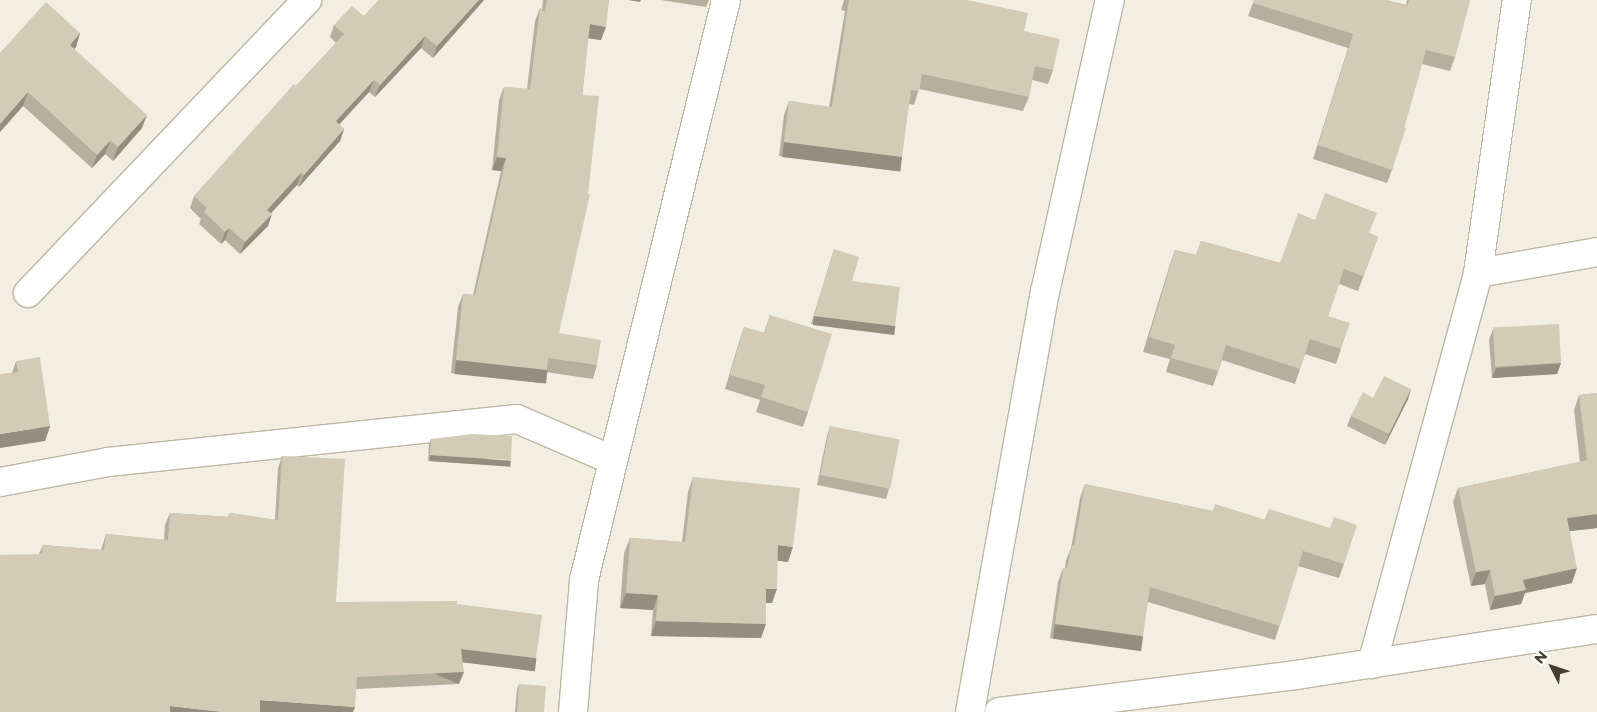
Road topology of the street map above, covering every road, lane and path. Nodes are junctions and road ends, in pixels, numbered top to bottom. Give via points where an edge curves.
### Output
1 (307, 0) edge
2 (726, 0) edge
3 (1110, 0) edge
4 (1517, 0) edge
5 (1597, 252) edge
6 (1478, 272) junction
7 (28, 293) dead end
8 (612, 460) junction
9 (0, 482) edge
10 (1597, 629) edge
11 (1372, 664) junction
12 (573, 712) edge
13 (970, 712) edge
14 (999, 712) edge

1 - 7 street
2 - 8 street
3 - 13 street via 1045,292
4 - 6 street
5 - 6 street
6 - 11 street
8 - 9 street via 516,419 108,462
8 - 12 street via 584,580
10 - 11 street
11 - 14 street

